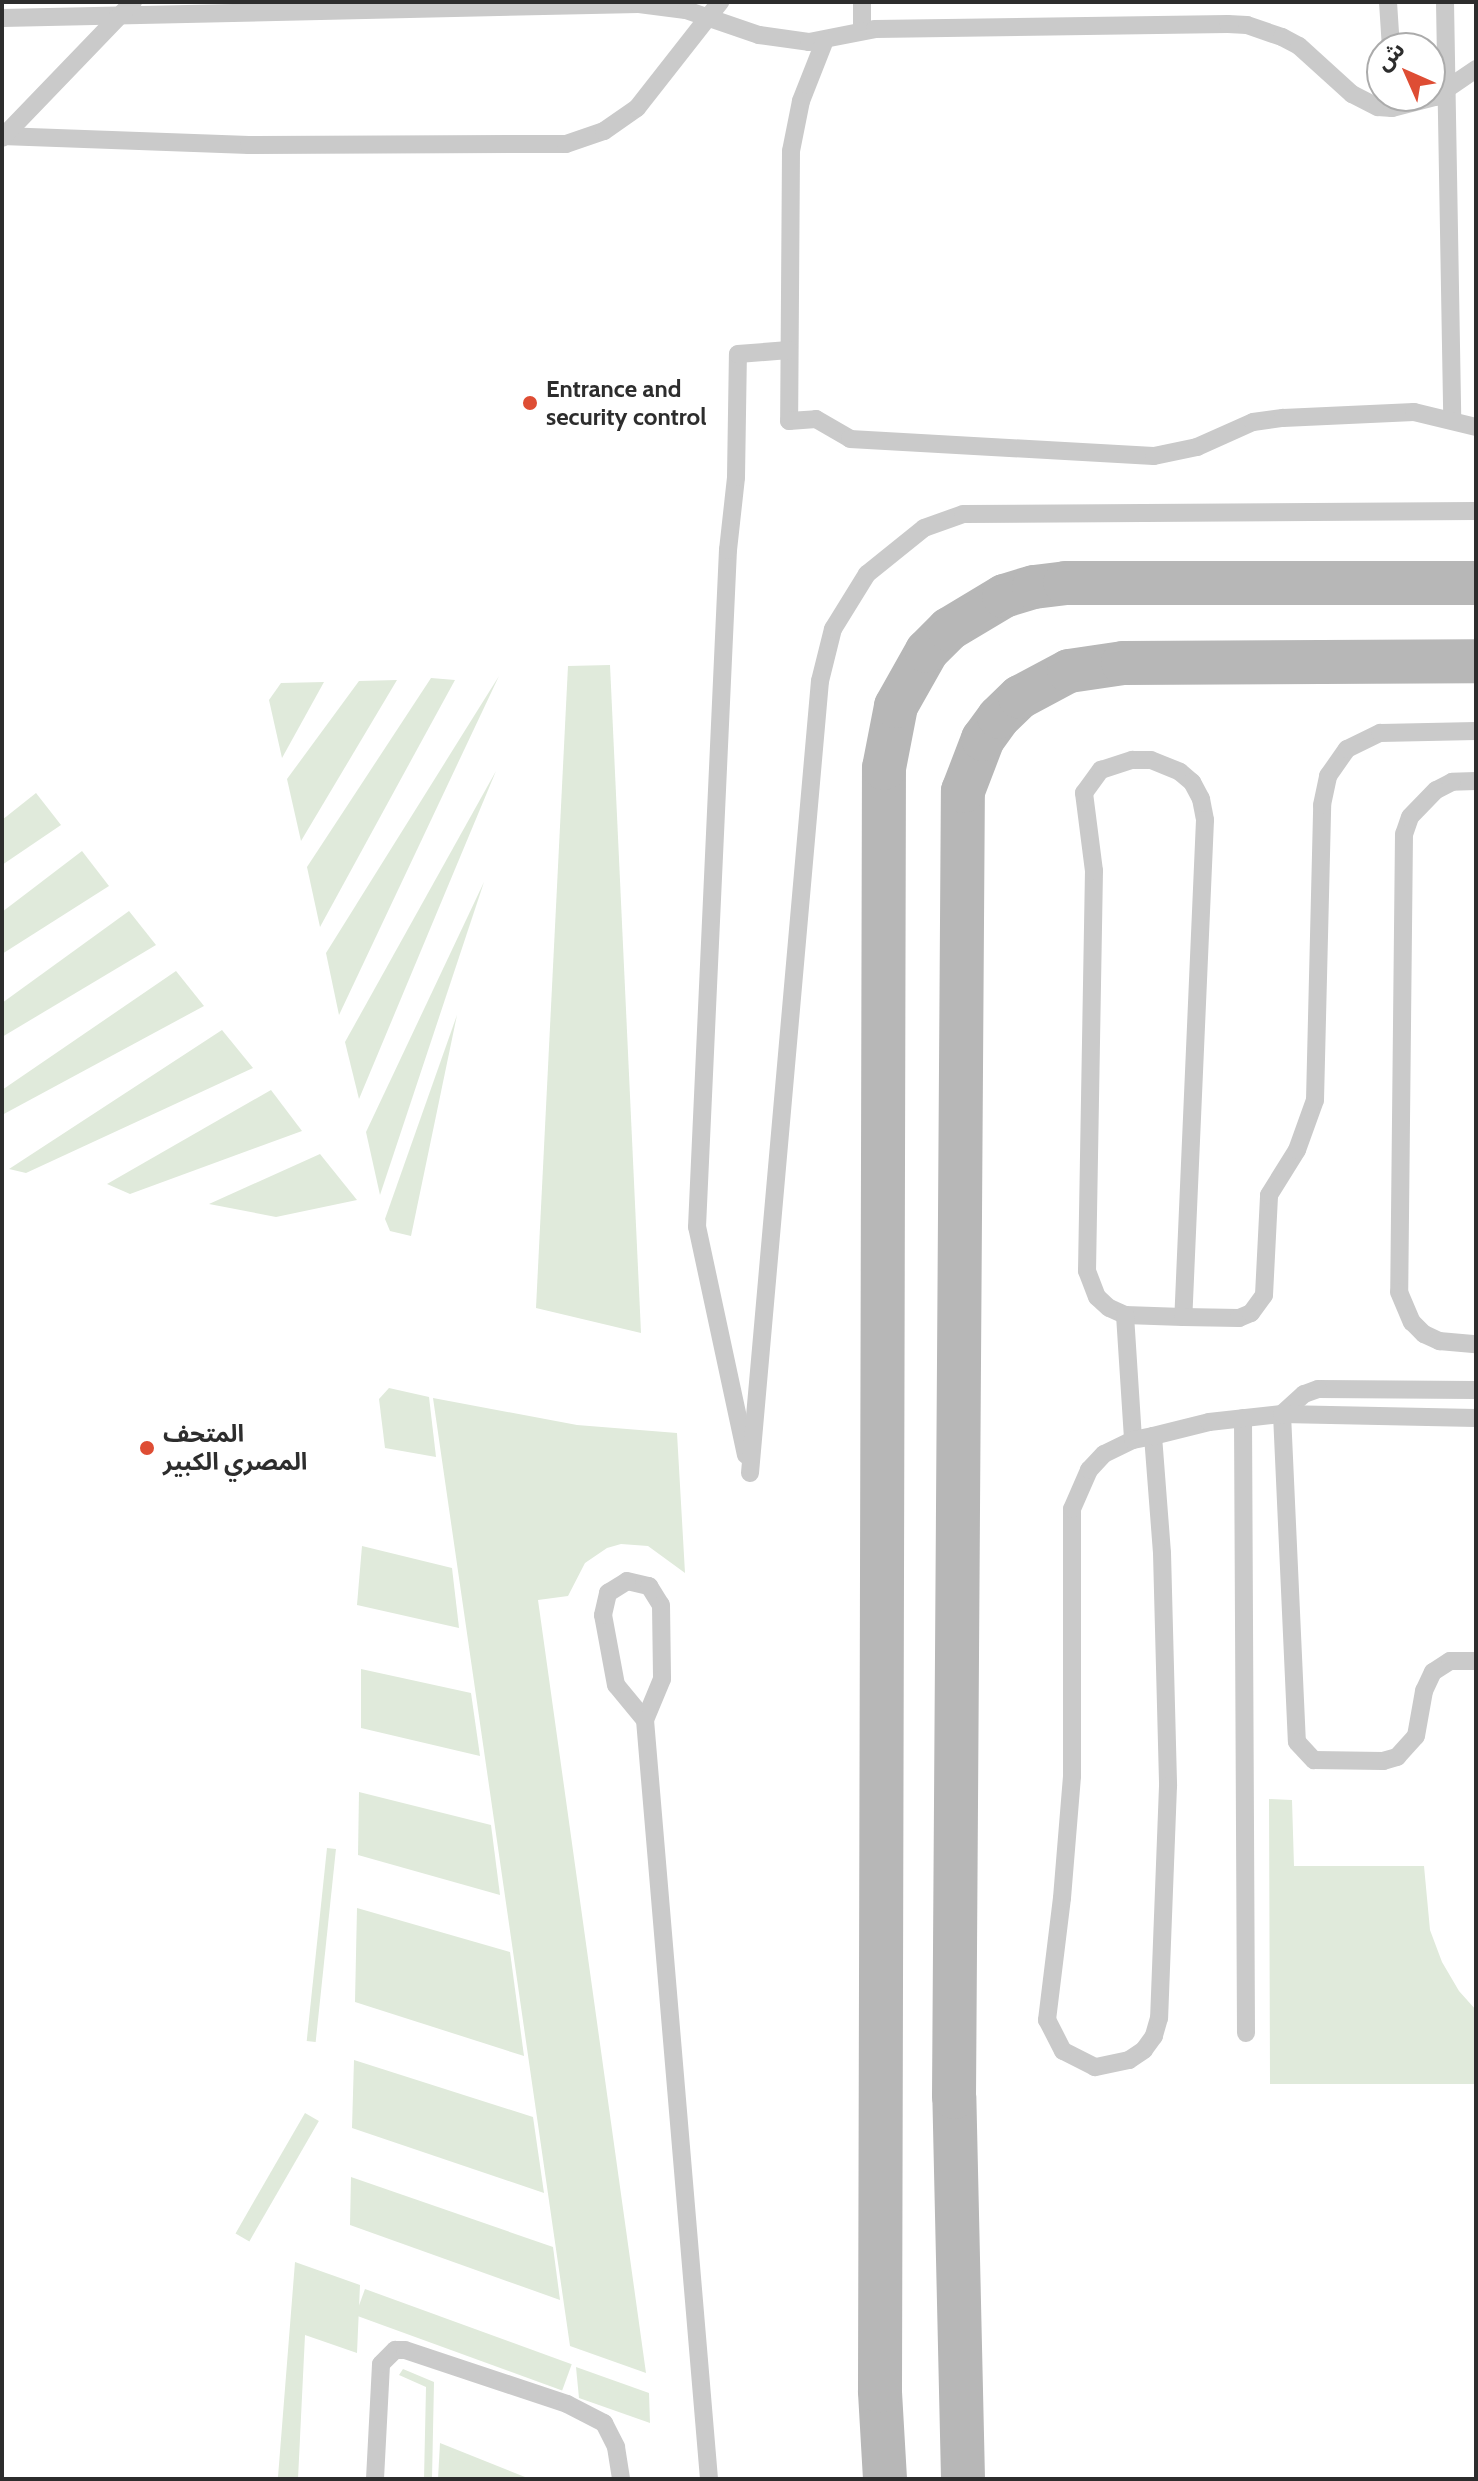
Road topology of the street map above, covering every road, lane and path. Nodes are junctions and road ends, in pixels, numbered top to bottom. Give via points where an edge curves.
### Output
1 (133, 2) edge
2 (862, 2) edge
3 (1388, 2) edge
4 (1445, 2) edge
5 (715, 9) edge
6 (2, 18) edge
7 (117, 18) junction
8 (862, 30) junction
9 (1390, 32) edge
10 (825, 40) junction
11 (1476, 69) edge
12 (1448, 90) junction
13 (1366, 98) edge
14 (3, 137) edge
15 (789, 350) junction
16 (1452, 420) junction
17 (1476, 427) edge
18 (1476, 511) edge
19 (1476, 583) edge
20 (1476, 661) edge
21 (1476, 731) edge
22 (1476, 781) edge
23 (1125, 1315) junction
24 (1183, 1317) junction
25 (1476, 1344) edge
26 (1476, 1390) edge
27 (1282, 1414) junction
28 (1243, 1418) junction
29 (1476, 1418) edge
30 (1153, 1436) junction
31 (1133, 1440) junction
32 (1476, 1661) edge
33 (645, 1720) junction
34 (1246, 2033) dead end
35 (375, 2479) edge
36 (621, 2479) edge
37 (709, 2479) edge
38 (885, 2479) edge
39 (963, 2479) edge

1 - 7 lane
2 - 8 lane
3 - 9 lane
4 - 12 lane
5 - 7 lane via 614,4
5 - 10 lane via 775,39
5 - 14 lane via 637,108 604,131 566,144 249,145
6 - 7 lane
7 - 14 lane
8 - 10 lane
8 - 13 lane via 1247,25 1299,46 1352,94
10 - 15 lane via 801,101 792,142
11 - 12 lane
12 - 16 lane
15 - 16 lane via 789,421 816,419 850,439 1154,456 1182,452 1268,419 1394,411
15 - 18 lane via 738,354 697,1227 750,1473 820,681 833,629 867,574 924,528 963,514
16 - 17 lane
19 - 38 street via 1034,587 1004,596 949,629 927,651 896,706 885,752 883,815 880,2391
20 - 39 street via 1123,663 1069,671 1020,697 999,717 977,752 963,791 954,2097
21 - 24 lane via 1380,733 1347,749 1328,776 1322,805 1315,1100 1297,1150 1269,1195 1264,1295 1251,1313 1239,1318
22 - 25 lane via 1452,782 1436,790 1410,817 1404,834 1399,1292 1412,1322 1424,1334
23 - 24 lane
23 - 24 lane via 1097,1297 1087,1271 1094,871 1084,793 1101,770 1151,760 1192,782 1205,820
23 - 31 lane
26 - 27 lane via 1318,1389
27 - 28 lane
27 - 29 lane
27 - 32 lane via 1295,1730 1304,1753 1327,1762 1397,1757 1416,1736 1433,1672 1450,1661
28 - 30 lane
28 - 34 lane
30 - 31 lane
30 - 31 lane via 1168,1786 1159,2018 1144,2050 1129,2060 1095,2067 1063,2051 1047,2020 1072,1776 1072,1509 1089,1470 1104,1454
33 - 33 lane via 662,1679 661,1605 649,1586 627,1581 608,1593 603,1615 616,1685
33 - 37 lane
35 - 36 lane via 381,2364 395,2350 405,2350 567,2404 604,2423 616,2447

